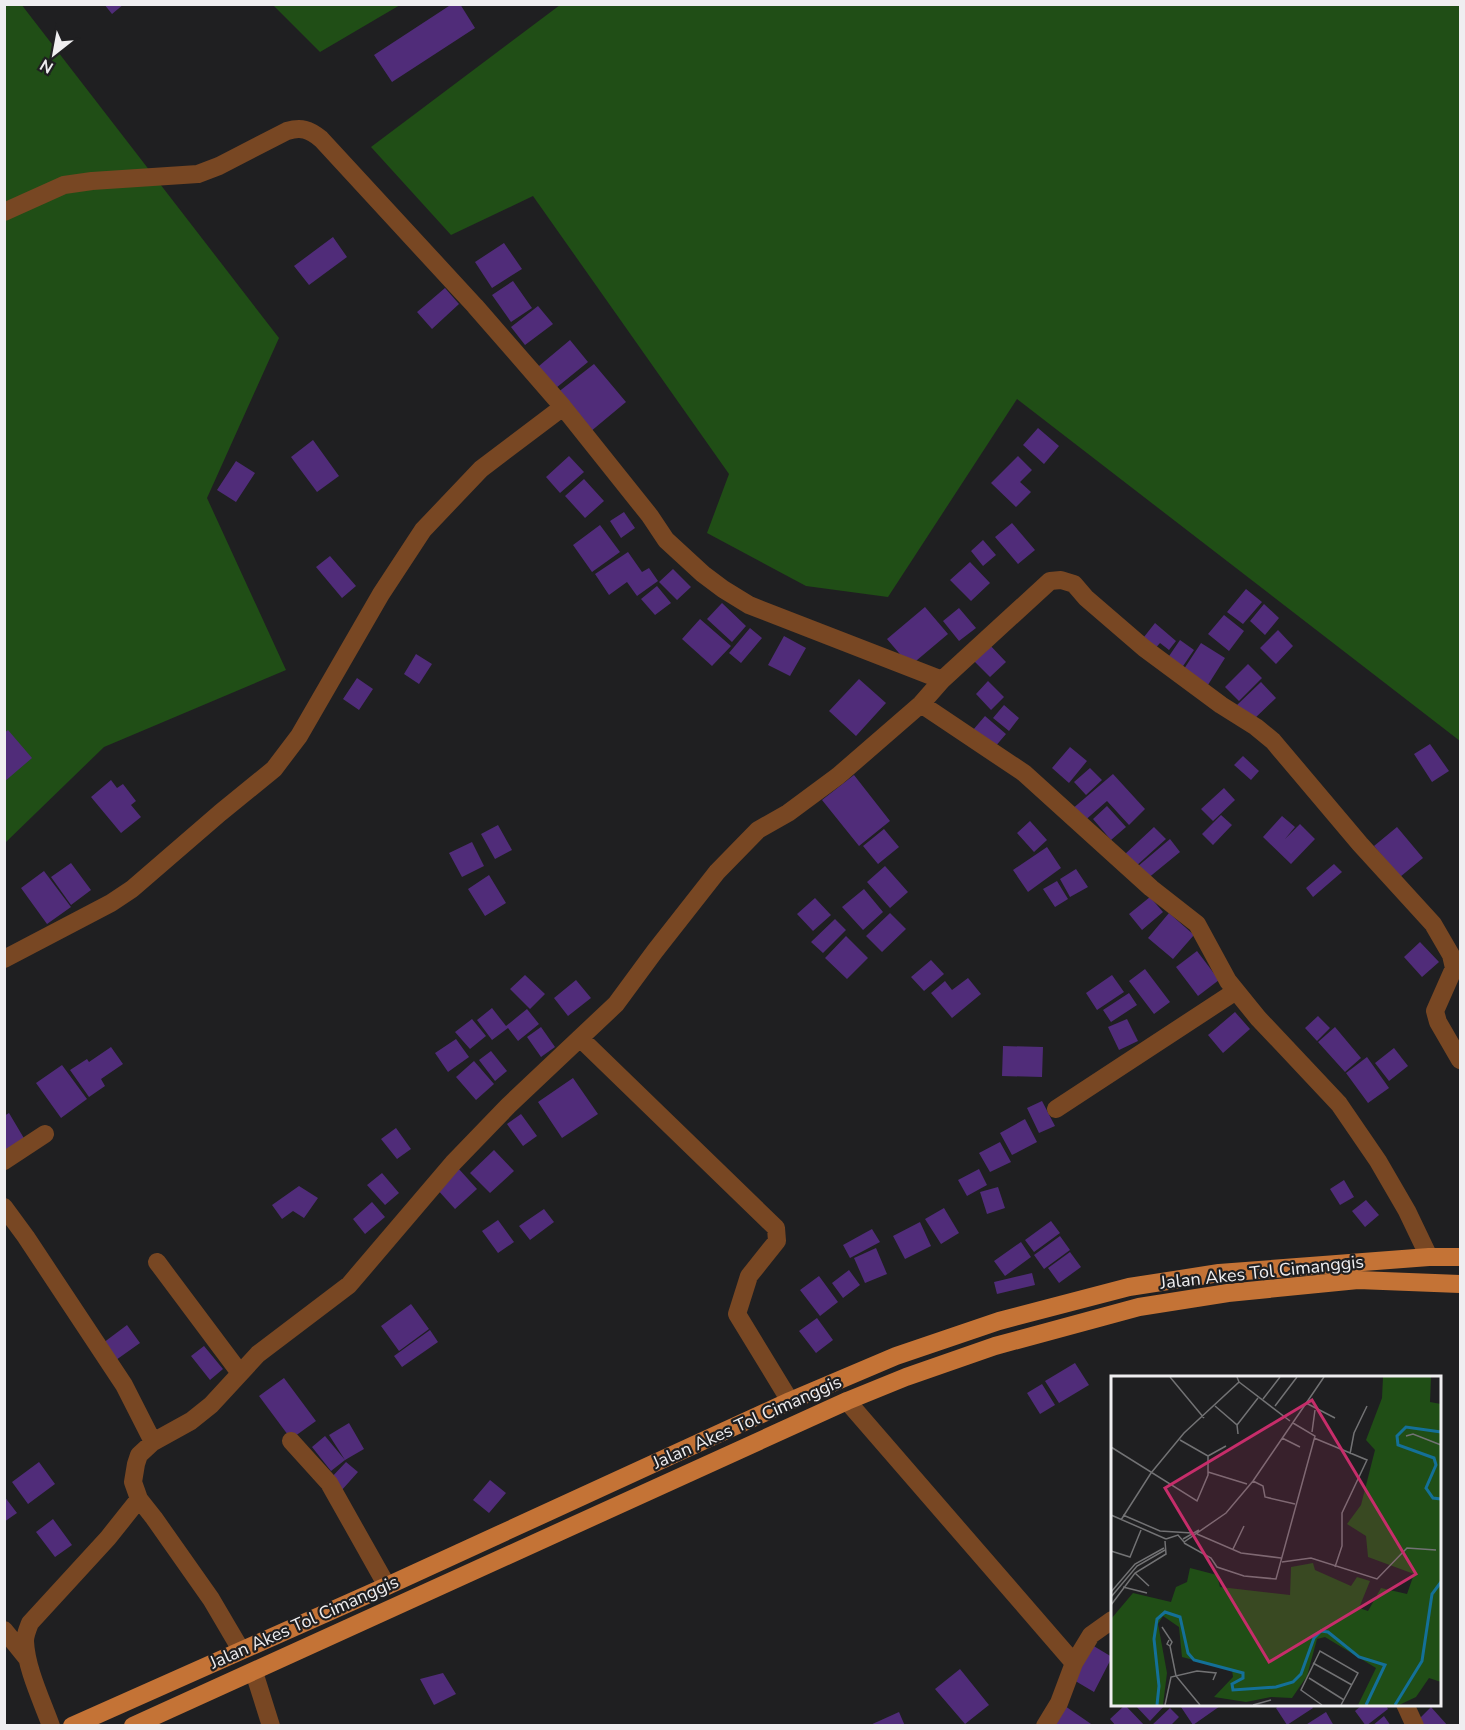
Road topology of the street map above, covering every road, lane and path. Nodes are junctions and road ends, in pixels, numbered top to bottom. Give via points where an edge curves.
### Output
1 (4, 212) edge
2 (563, 406) junction
3 (942, 680) junction
4 (921, 704) junction
5 (4, 959) edge
6 (1236, 991) junction
7 (581, 1039) junction
8 (1461, 1060) edge
9 (1056, 1109) dead end
10 (45, 1134) dead end
11 (4, 1161) edge
12 (4, 1208) edge
13 (1429, 1257) junction
14 (1461, 1257) edge
15 (156, 1262) dead end
16 (1461, 1284) edge
17 (896, 1356) junction
18 (240, 1373) junction
19 (906, 1377) junction
20 (790, 1401) junction
21 (847, 1401) junction
22 (153, 1442) junction
23 (291, 1442) dead end
24 (139, 1499) junction
25 (387, 1586) junction
26 (1111, 1621) edge
27 (4, 1630) edge
28 (241, 1650) junction
29 (29, 1661) junction
30 (1074, 1663) junction
31 (254, 1672) junction
32 (1406, 1706) edge
33 (51, 1725) edge
34 (72, 1725) edge
35 (133, 1725) edge
36 (271, 1725) edge
37 (1045, 1725) edge
38 (1415, 1725) edge

1 - 2 street via 64,185 198,174 286,132 297,128 311,130
2 - 3 street via 666,540 723,590 749,605
2 - 5 street via 481,469 423,530 299,736 274,768 132,889
3 - 4 street
3 - 8 street via 1042,586 1061,580 1074,584 1144,648 1273,741 1433,924 1454,968 1435,1011
4 - 6 street via 1024,773 1151,888 1197,924
4 - 7 street via 838,776 758,830 717,872 626,993
6 - 9 street
6 - 13 street via 1339,1104 1378,1161
7 - 18 street via 453,1163 349,1285 258,1354
7 - 20 street via 776,1228 777,1241 749,1276 737,1314
10 - 11 street
12 - 22 street via 124,1384
13 - 14 main road, Jalan Akes Tol Cimanggis
13 - 17 main road, Jalan Akes Tol Cimanggis via 1219,1273 1129,1287 999,1321
15 - 18 street
16 - 19 main road, Jalan Akes Tol Cimanggis via 1358,1280 1228,1293 1139,1307 995,1346
17 - 19 main road
17 - 20 main road, Jalan Akes Tol Cimanggis
18 - 22 street via 211,1405
19 - 21 main road, Jalan Akes Tol Cimanggis
20 - 25 main road, Jalan Akes Tol Cimanggis
21 - 30 street
21 - 31 main road, Jalan Akes Tol Cimanggis
22 - 24 street via 139,1455 136,1464 133,1482
23 - 25 street via 329,1483
24 - 28 street via 211,1599
24 - 29 street via 34,1616 25,1639
25 - 28 main road, Jalan Akes Tol Cimanggis
26 - 30 street via 1091,1635
27 - 29 street
28 - 34 main road, Jalan Akes Tol Cimanggis
29 - 33 street
30 - 37 street via 1059,1703
31 - 35 main road, Jalan Akes Tol Cimanggis
31 - 36 street
32 - 38 street

